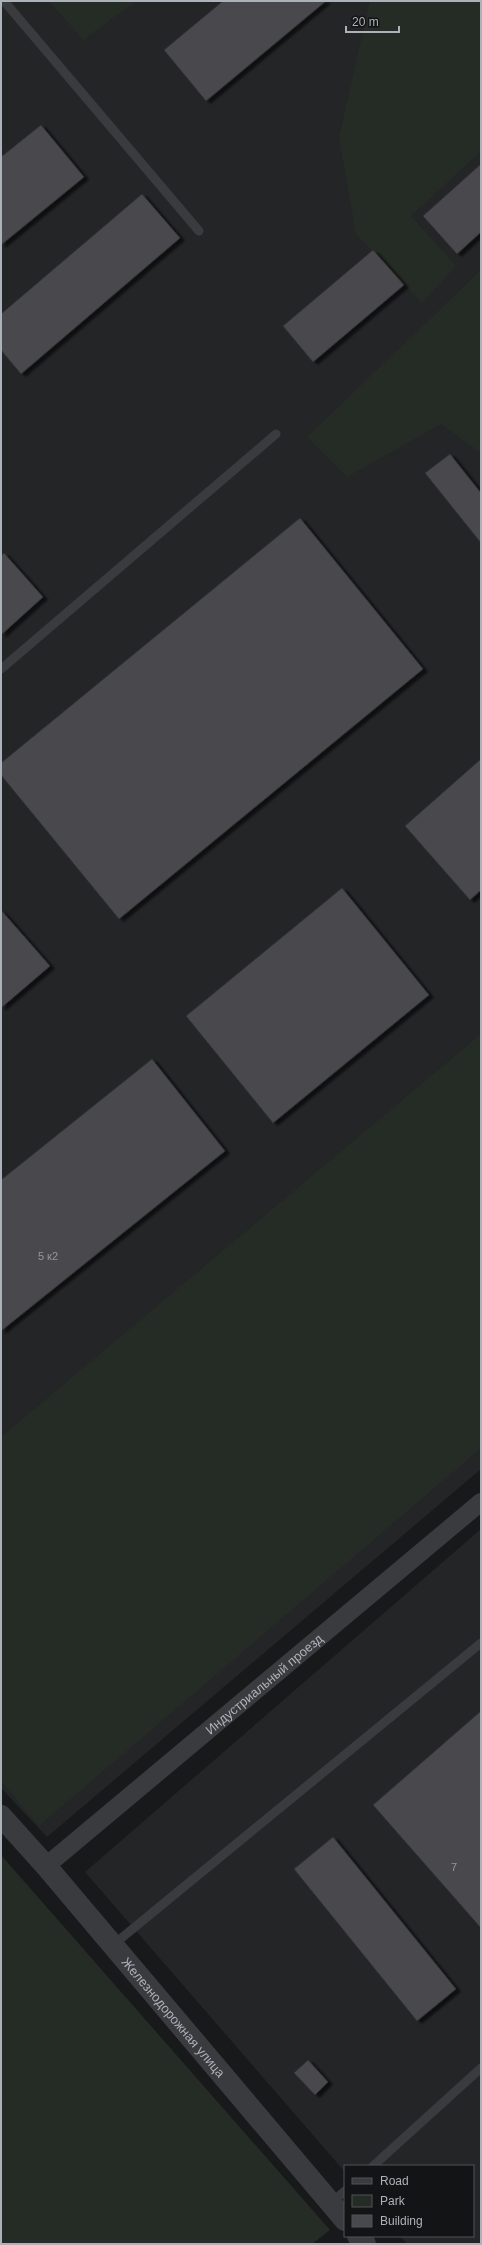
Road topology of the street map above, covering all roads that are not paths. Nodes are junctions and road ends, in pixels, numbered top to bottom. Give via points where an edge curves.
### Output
1 (4, 1) edge
2 (199, 231) dead end
3 (276, 434) dead end
4 (1, 669) edge
5 (481, 1502) edge
6 (481, 1643) edge
7 (1, 1816) edge
8 (46, 1866) junction
9 (113, 1945) junction
10 (481, 2068) edge
11 (374, 2165) edge
12 (338, 2197) edge
13 (344, 2217) edge

1 - 2 lane
3 - 4 lane
5 - 8 street, Индустриальный проезд
6 - 9 lane
7 - 8 street, Железнодорожная улица
8 - 9 street, Железнодорожная улица
9 - 12 street, Железнодорожная улица
10 - 11 lane
12 - 13 street, Железнодорожная улица

